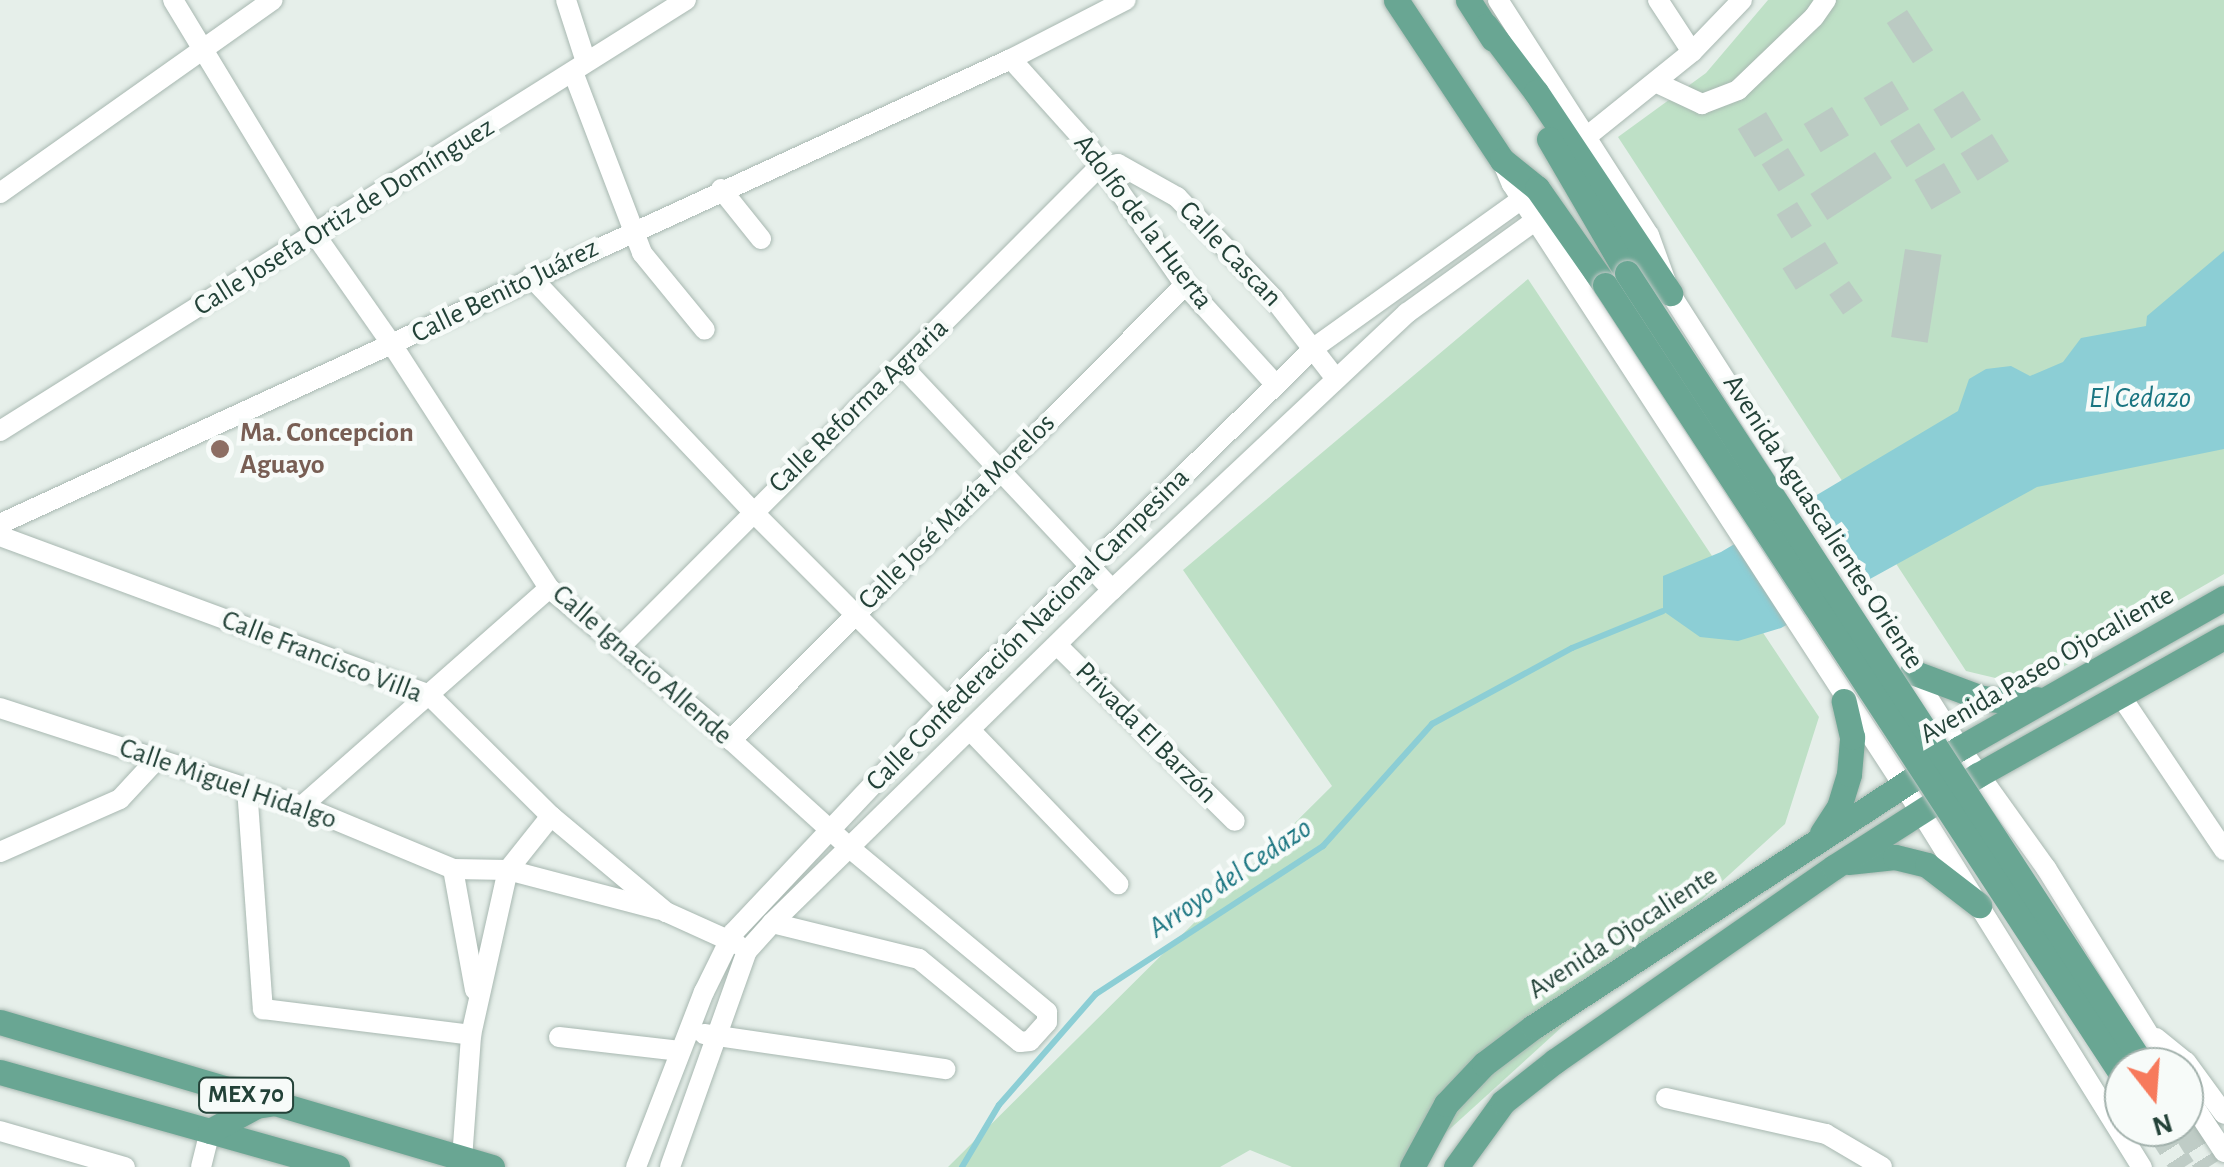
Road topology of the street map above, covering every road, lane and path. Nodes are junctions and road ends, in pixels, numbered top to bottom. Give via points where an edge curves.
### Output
1 (173, 0) edge
2 (273, 0) edge
3 (566, 0) edge
4 (686, 0) edge
5 (1126, 0) edge
6 (1396, 0) edge
7 (1468, 0) edge
8 (1498, 0) edge
9 (1658, 0) edge
10 (1742, 0) edge
11 (1826, 0) edge
12 (1486, 26) junction
13 (204, 49) junction
14 (1692, 52) junction
15 (1011, 59) junction
16 (580, 67) junction
17 (1656, 83) junction
18 (1585, 138) junction
19 (1099, 168) junction
20 (722, 189) junction
21 (0, 193) edge
22 (1536, 204) junction
23 (633, 230) junction
24 (316, 236) junction
25 (761, 239) dead end
26 (531, 277) junction
27 (1616, 279) junction
28 (1185, 285) junction
29 (1670, 293) junction
30 (705, 330) dead end
31 (393, 346) junction
32 (1315, 347) junction
33 (902, 366) junction
34 (1336, 379) junction
35 (1275, 384) junction
36 (0, 432) edge
37 (1000, 468) junction
38 (752, 511) junction
39 (0, 524) edge
40 (0, 536) edge
41 (1091, 568) junction
42 (549, 588) junction
43 (1112, 590) junction
44 (2224, 598) edge
45 (855, 615) junction
46 (2224, 636) edge
47 (1057, 645) junction
48 (621, 646) junction
49 (1896, 648) junction
50 (1912, 672) junction
51 (2062, 690) junction
52 (1839, 692) junction
53 (428, 694) junction
54 (2120, 695) junction
55 (946, 706) junction
56 (0, 708) edge
57 (970, 730) junction
58 (731, 740) junction
59 (1960, 748) junction
60 (158, 758) junction
61 (1978, 775) junction
62 (1902, 786) junction
63 (247, 788) junction
64 (302, 806) junction
65 (1920, 811) junction
66 (551, 816) junction
67 (1234, 821) dead end
68 (829, 828) junction
69 (1808, 848) junction
70 (851, 849) junction
71 (2224, 850) edge
72 (0, 852) edge
73 (1834, 867) junction
74 (452, 868) junction
75 (2046, 868) junction
76 (1956, 869) junction
77 (508, 870) junction
78 (1118, 884) dead end
79 (1979, 905) junction
80 (666, 912) junction
81 (772, 923) junction
82 (738, 945) junction
83 (476, 1000) junction
84 (0, 1022) edge
85 (2146, 1032) junction
86 (471, 1035) junction
87 (716, 1036) junction
88 (559, 1037) dead end
89 (684, 1041) junction
90 (2104, 1047) edge
91 (2131, 1047) edge
92 (2156, 1047) edge
93 (945, 1068) dead end
94 (0, 1072) edge
95 (1666, 1098) dead end
96 (276, 1104) junction
97 (2224, 1114) edge
98 (2204, 1121) edge
99 (210, 1130) junction
100 (0, 1132) edge
101 (2224, 1152) edge
102 (462, 1160) junction
103 (125, 1167) edge
104 (201, 1167) edge
105 (337, 1167) edge
106 (492, 1167) edge
107 (636, 1167) edge
108 (670, 1167) edge
109 (1412, 1167) edge
110 (1456, 1167) edge
111 (1882, 1167) edge
112 (2142, 1167) edge

1 - 13 street, Calle Ignacio Allende
2 - 13 street
3 - 16 street
4 - 16 street, Calle Josefa Ortiz de Domínguez
5 - 15 street, Calle Benito Juárez
6 - 22 main road, Avenida Aguascalientes Oriente
7 - 12 main road, Avenida Aguascalientes Oriente
8 - 18 street, Avenida Aguascalientes Oriente
9 - 14 street
10 - 14 street
11 - 17 street via 1738,90 1702,104
12 - 27 main road, Avenida Aguascalientes Oriente
12 - 29 main road
13 - 21 street
13 - 24 street, Calle Ignacio Allende
14 - 17 street
15 - 19 street, Adolfo de la Huerta via 1083,139
15 - 20 street, Calle Benito Juárez
16 - 23 street
16 - 24 street, Calle Josefa Ortiz de Domínguez
17 - 18 street
18 - 29 street, Avenida Aguascalientes Oriente via 1656,248
19 - 28 street, Adolfo de la Huerta
19 - 32 street, Calle Cascan via 1118,164 1177,197
19 - 33 street, Calle Reforma Agraria
20 - 23 street, Calle Benito Juárez
20 - 25 street
22 - 27 main road, Avenida Aguascalientes Oriente
22 - 32 street, Calle Confederación Nacional Campesina
22 - 34 street, Calle Confederación Nacional Campesina
22 - 52 street, Avenida Aguascalientes Oriente
23 - 26 street, Calle Benito Juárez
23 - 30 street via 642,253
24 - 31 street, Calle Ignacio Allende
24 - 36 street, Calle Josefa Ortiz de Domínguez
26 - 31 street, Calle Benito Juárez
26 - 38 street
27 - 90 main road, Avenida Aguascalientes Oriente, bridge
27 - 91 main road, Avenida Aguascalientes Oriente, bridge
28 - 35 street, Adolfo de la Huerta
28 - 37 street, Calle José María Morelos
29 - 49 street, Avenida Aguascalientes Oriente
31 - 39 street, Calle Benito Juárez
31 - 42 street, Calle Ignacio Allende
32 - 34 street, Calle Cascan
32 - 35 street, Calle Confederación Nacional Campesina
33 - 37 street
33 - 38 street, Calle Reforma Agraria
34 - 43 street, Calle Confederación Nacional Campesina
35 - 41 street, Calle Confederación Nacional Campesina
37 - 41 street
37 - 45 street, Calle José María Morelos
38 - 45 street
38 - 48 street, Calle Reforma Agraria
40 - 53 street, Calle Francisco Villa
41 - 43 street
41 - 55 street, Calle Confederación Nacional Campesina
42 - 48 street, Calle Ignacio Allende
42 - 53 street
43 - 47 street, Calle Confederación Nacional Campesina
44 - 51 main road, Avenida Paseo Ojocaliente
45 - 55 street
45 - 58 street, Calle José María Morelos
46 - 54 main road
47 - 57 street, Calle Confederación Nacional Campesina
47 - 67 street, Privada El Barzón
48 - 58 street, Calle Ignacio Allende
49 - 50 street, Avenida Aguascalientes Oriente
49 - 52 street via 1898,674 1883,695 1856,699
50 - 51 main road via 1998,702 2031,701
50 - 59 street, Avenida Aguascalientes Oriente
51 - 59 main road, Avenida Paseo Ojocaliente
52 - 62 street, Avenida Aguascalientes Oriente
52 - 69 main road via 1852,737 1849,774 1830,822
53 - 64 street
53 - 66 street, Calle Francisco Villa
54 - 61 main road
54 - 71 street
55 - 68 street, Calle Confederación Nacional Campesina
56 - 60 street, Calle Miguel Hidalgo
57 - 70 street, Calle Confederación Nacional Campesina
57 - 78 street
58 - 68 street, Calle Ignacio Allende
59 - 61 street, Avenida Aguascalientes Oriente
59 - 62 main road, Avenida Paseo Ojocaliente
60 - 63 street, Calle Miguel Hidalgo
60 - 72 street via 120,798
61 - 65 main road
61 - 75 street, Avenida Aguascalientes Oriente
62 - 65 street, Avenida Aguascalientes Oriente
62 - 69 main road, Avenida Ojocaliente
63 - 64 street, Calle Miguel Hidalgo
63 - 86 street via 264,1009
64 - 74 street, Calle Miguel Hidalgo
65 - 73 main road
65 - 76 street, Avenida Aguascalientes Oriente
66 - 77 street
66 - 80 street, Calle Francisco Villa
68 - 70 street, Calle Ignacio Allende
68 - 82 street, Calle Confederación Nacional Campesina
69 - 109 main road, Avenida Ojocaliente via 1484,1064 1446,1104
70 - 81 street, Calle Confederación Nacional Campesina
70 - 81 street, Calle Ignacio Allende via 1047,1012 1030,1041 1020,1042 919,959
73 - 79 main road via 1864,858 1911,860 1942,873
73 - 110 main road via 1503,1102
74 - 77 street, Calle Miguel Hidalgo
74 - 83 street
75 - 76 street via 2016,846 1988,838 1966,848
75 - 85 street, Avenida Aguascalientes Oriente
76 - 79 street, Avenida Aguascalientes Oriente
77 - 80 street, Calle Miguel Hidalgo
77 - 83 street
79 - 112 street, Avenida Aguascalientes Oriente
80 - 82 street, Calle Francisco Villa
81 - 82 street, Calle Confederación Nacional Campesina
82 - 87 street, Calle Confederación Nacional Campesina
82 - 89 street, Calle Confederación Nacional Campesina
83 - 86 street
84 - 96 main road, MEX 70
85 - 92 street, Avenida Aguascalientes Oriente
85 - 97 street, Avenida Aguascalientes Oriente via 2186,1062
86 - 102 street
87 - 89 street
87 - 93 street
87 - 108 street, Calle Confederación Nacional Campesina
88 - 89 street
89 - 107 street, Calle Confederación Nacional Campesina
94 - 99 main road, MEX 70
95 - 111 street via 1826,1134
96 - 99 main road via 256,1106
96 - 102 main road, MEX 70
98 - 101 street
99 - 104 street
99 - 105 main road, MEX 70
100 - 103 street
102 - 106 main road, MEX 70

